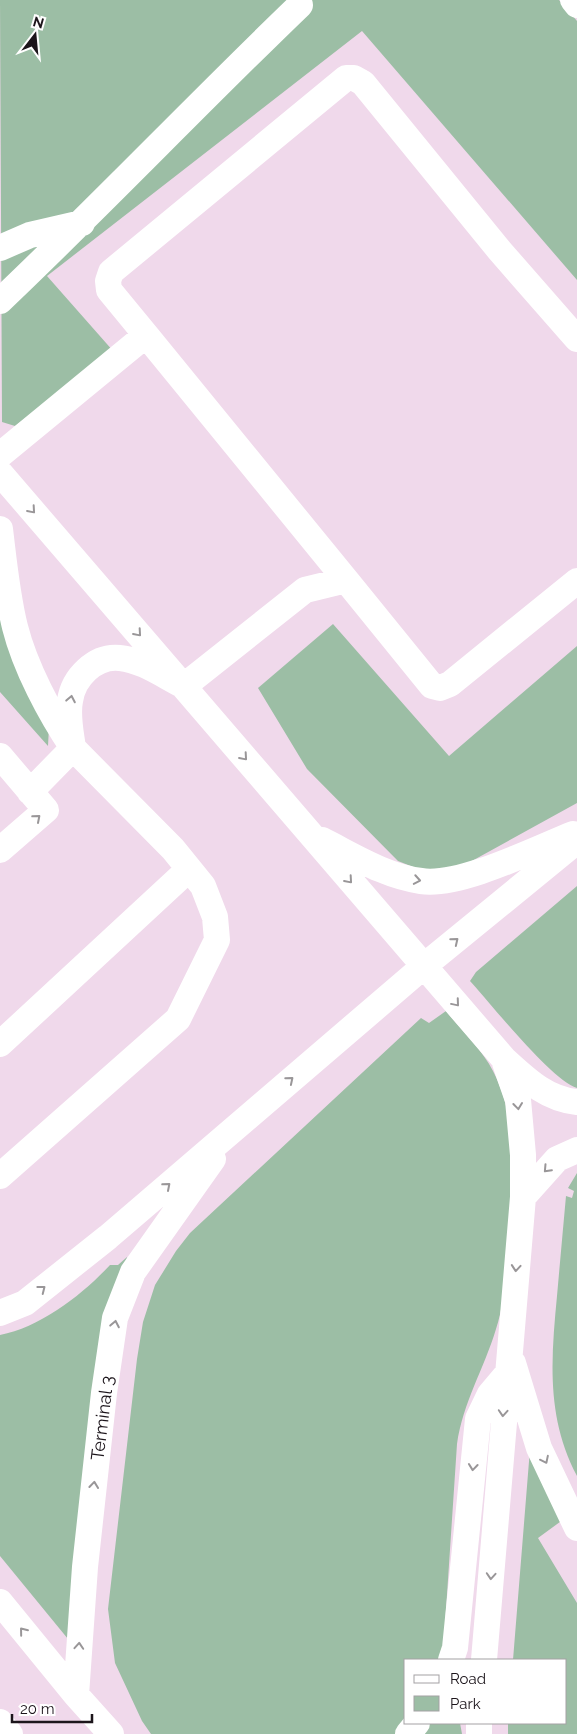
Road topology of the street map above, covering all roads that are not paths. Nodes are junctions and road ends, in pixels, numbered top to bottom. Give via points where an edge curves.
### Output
1 (573, 0) edge
2 (300, 5) dead end
3 (577, 5) edge
4 (83, 223) junction
5 (0, 248) edge
6 (0, 301) edge
7 (146, 335) junction
8 (577, 339) edge
9 (0, 455) edge
10 (0, 474) edge
11 (0, 529) edge
12 (346, 580) junction
13 (577, 581) edge
14 (184, 686) junction
15 (73, 748) junction
16 (0, 756) edge
17 (30, 792) junction
18 (308, 833) junction
19 (577, 833) edge
20 (577, 841) edge
21 (0, 850) edge
22 (189, 869) junction
23 (424, 966) junction
24 (0, 1044) edge
25 (504, 1060) junction
26 (577, 1102) edge
27 (238, 1125) junction
28 (577, 1150) edge
29 (0, 1176) edge
30 (523, 1197) junction
31 (0, 1313) edge
32 (509, 1348) junction
33 (506, 1375) junction
34 (577, 1528) edge
35 (0, 1602) edge
36 (456, 1656) edge
37 (484, 1659) edge
38 (76, 1695) junction
39 (0, 1722) edge
40 (10, 1734) edge
41 (111, 1734) edge

1 - 3 street
2 - 4 street
4 - 5 street via 30,235
4 - 6 street
7 - 8 street via 109,290 111,272 346,78 354,78 363,83 500,251
7 - 9 street
7 - 12 street
10 -> 14 street
11 - 15 street via 15,628 60,729
12 - 13 street via 432,686 440,688 450,684
12 - 14 street via 305,590
15 -> 14 street via 70,702 76,681 94,663 118,657 134,661
14 -> 18 street
15 - 17 street
15 - 22 street
16 - 17 street
21 -> 17 street via 46,810
18 -> 19 street via 390,873 441,882 469,875
18 -> 23 street
23 -> 20 street
22 - 24 street
22 - 29 street via 210,901 216,917 216,940 178,1019
23 -> 25 street
27 -> 23 street
25 - 26 street via 541,1091 565,1101
25 -> 30 street via 518,1100
31 -> 27 street via 33,1297
38 -> 27 street, Terminal 3 via 86,1558 115,1318 133,1272
28 -> 30 street via 557,1159
30 -> 32 street
32 - 33 street
32 -> 34 street via 539,1448
33 -> 36 street via 490,1394 478,1419
33 -> 37 street
38 -> 35 street
38 - 41 street
39 - 40 street

